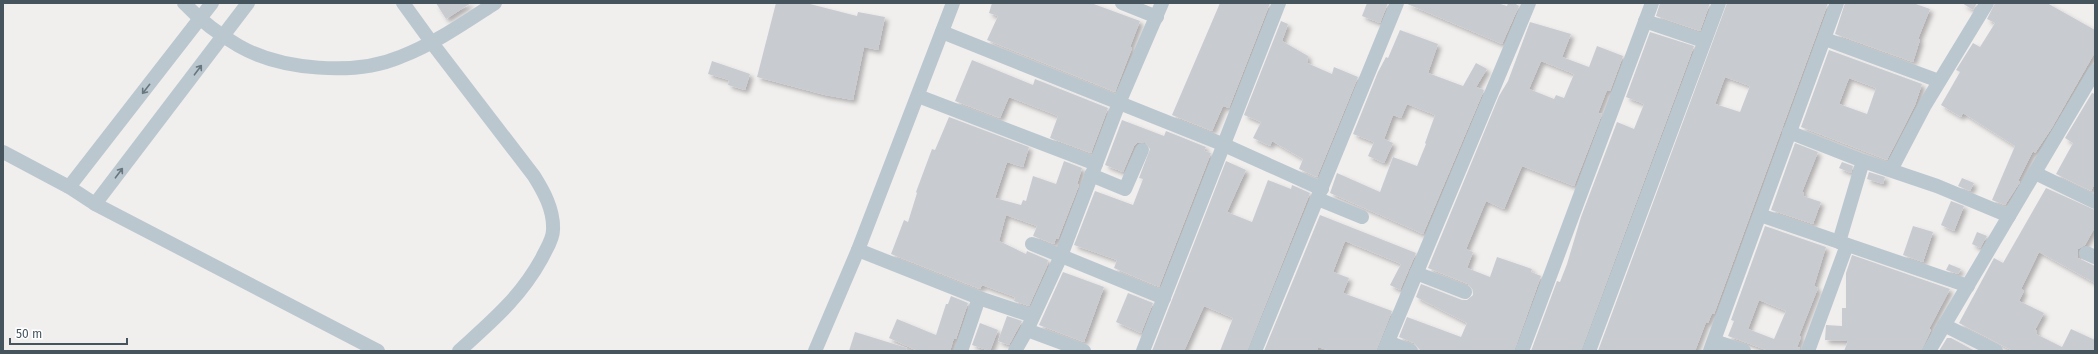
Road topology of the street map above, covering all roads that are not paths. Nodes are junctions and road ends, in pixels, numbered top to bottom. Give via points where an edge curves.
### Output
1 (184, 3) edge
2 (212, 3) edge
3 (248, 3) edge
4 (403, 3) edge
5 (495, 3) edge
6 (953, 3) edge
7 (1122, 3) edge
8 (1162, 3) edge
9 (1279, 3) edge
10 (1397, 3) edge
11 (1528, 3) edge
12 (1652, 3) edge
13 (1719, 3) edge
14 (1837, 3) edge
15 (1987, 3) edge
16 (1157, 17) junction
17 (200, 20) junction
18 (1644, 21) junction
19 (942, 32) junction
20 (224, 36) junction
21 (1825, 39) junction
22 (1704, 41) junction
23 (432, 43) junction
24 (2095, 71) edge
25 (1939, 81) junction
26 (918, 96) junction
27 (1119, 103) junction
28 (1789, 132) junction
29 (1222, 144) junction
30 (1142, 150) dead end
31 (3, 152) edge
32 (1863, 161) junction
33 (1094, 169) junction
34 (1891, 170) junction
35 (2035, 173) junction
36 (69, 188) junction
37 (1320, 194) junction
38 (2095, 202) edge
39 (95, 204) junction
40 (1760, 215) junction
41 (1362, 216) dead end
42 (2009, 216) junction
43 (1843, 243) junction
44 (1032, 244) dead end
45 (858, 250) junction
46 (1061, 256) junction
47 (1416, 273) junction
48 (1968, 286) junction
49 (1466, 292) dead end
50 (979, 298) junction
51 (1164, 298) junction
52 (1033, 316) junction
53 (1944, 325) junction
54 (1027, 330) junction
55 (1386, 346) edge
56 (1712, 346) edge
57 (1988, 349) edge
58 (378, 351) edge
59 (459, 351) edge
60 (815, 351) edge
61 (961, 351) edge
62 (1015, 351) edge
63 (1084, 351) edge
64 (1143, 351) edge
65 (1256, 351) edge
66 (1411, 351) edge
67 (1522, 351) edge
68 (1589, 351) edge
69 (1744, 351) edge
70 (1808, 351) edge
71 (1929, 351) edge

1 - 17 street
2 - 17 street
3 - 20 street
4 - 23 street
5 - 23 street
6 - 19 street
7 - 16 street
8 - 16 street
9 - 29 street
10 - 37 street
11 - 47 street
12 - 18 street
13 - 22 street
14 - 21 street
15 - 25 street
16 - 27 street
17 - 20 street
17 -> 36 street
18 - 22 street
18 - 67 street
19 - 26 street
19 - 27 street
20 - 23 street via 239,46 269,59 323,68 377,64 399,58
39 -> 20 street
21 - 25 street
21 - 28 street
22 - 68 street
23 - 59 street via 534,176 545,195 552,217 550,243 518,296
24 - 35 street
25 - 34 street
26 - 33 street
26 - 45 street
27 - 29 street
27 - 33 street
28 - 32 street
28 - 40 street
29 - 37 street
29 - 51 street
30 - 33 street via 1125,189
31 - 36 street
32 - 34 street
32 - 43 street
33 - 46 street
34 - 42 street
35 - 38 street
35 - 42 street
36 - 39 street
37 - 41 street
37 - 65 street
39 - 58 street
40 - 43 street
40 - 56 street
42 - 48 street
43 - 48 street
43 - 70 street
44 - 46 street
45 - 50 street
45 - 60 street
46 - 51 street
46 - 52 street
47 - 49 street
47 - 55 street
48 - 53 street
50 - 52 street
50 - 61 street
51 - 64 street
52 - 54 street
53 - 57 street
53 - 71 street
54 - 62 street
54 - 63 street
55 - 66 street
56 - 69 street

